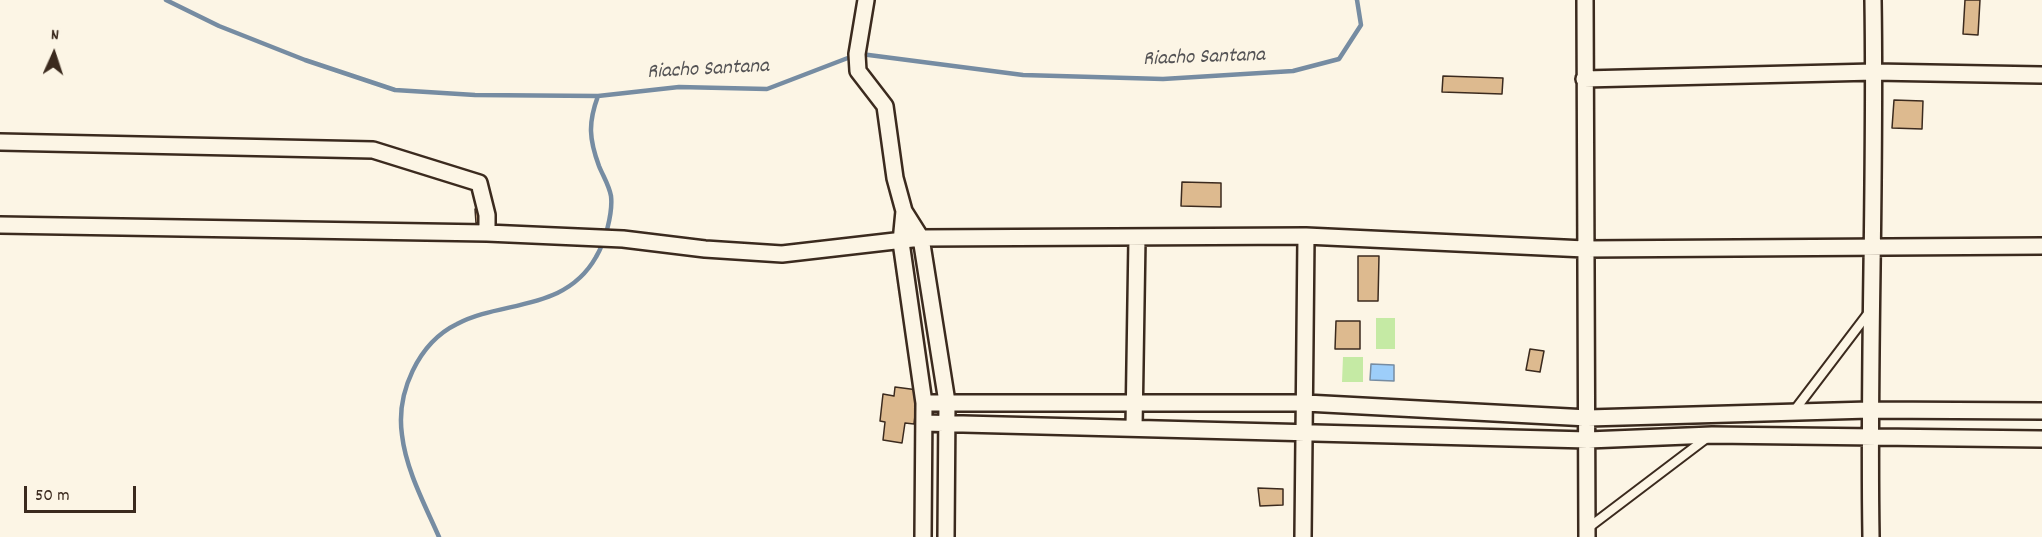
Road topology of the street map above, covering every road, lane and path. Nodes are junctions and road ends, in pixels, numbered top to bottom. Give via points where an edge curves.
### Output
1 (866, 0) edge
2 (1585, 0) edge
3 (1873, 0) edge
4 (1874, 72) junction
5 (2042, 75) edge
6 (1584, 79) junction
7 (0, 142) edge
8 (904, 211) junction
9 (0, 225) edge
10 (487, 233) junction
11 (1306, 236) junction
12 (921, 238) junction
13 (1137, 238) junction
14 (901, 242) junction
15 (1873, 246) junction
16 (2042, 246) edge
17 (1585, 249) junction
18 (1869, 310) junction
19 (947, 402) junction
20 (924, 403) junction
21 (1134, 403) junction
22 (1306, 403) junction
23 (1869, 410) junction
24 (2042, 411) edge
25 (1793, 413) junction
26 (1588, 418) junction
27 (924, 423) junction
28 (947, 423) junction
29 (1134, 427) junction
30 (1305, 431) junction
31 (1712, 435) junction
32 (1869, 438) junction
33 (2042, 439) edge
34 (1588, 440) junction
35 (1587, 533) edge
36 (923, 537) edge
37 (946, 537) edge
38 (1303, 537) edge
39 (1871, 537) edge

1 - 8 street via 858,71 885,106
2 - 6 street
3 - 4 street
4 - 5 street
4 - 6 street
4 - 15 street
6 - 17 street
7 - 10 street via 373,150 479,183 488,215
8 - 12 street
8 - 14 street
9 - 10 street
10 - 14 street via 623,239 782,254
11 - 13 street
11 - 17 street
11 - 22 street
12 - 13 street
12 - 14 street
12 - 19 street
13 - 21 street
14 - 20 street
15 - 16 street
15 - 17 street
15 - 18 street
17 - 26 street
18 - 23 street
18 - 25 lane
19 - 20 street
19 - 21 street
19 - 28 street
20 - 27 street
21 - 22 street
21 - 29 street
22 - 26 street
22 - 30 street
23 - 24 street
23 - 25 street
23 - 32 street
25 - 26 street
26 - 34 street
27 - 28 street
27 - 36 street
28 - 29 street
28 - 37 street
29 - 30 street
30 - 34 street
30 - 38 street
31 - 32 street
31 - 34 street
31 - 35 lane
32 - 33 street
32 - 39 street
34 - 35 street

